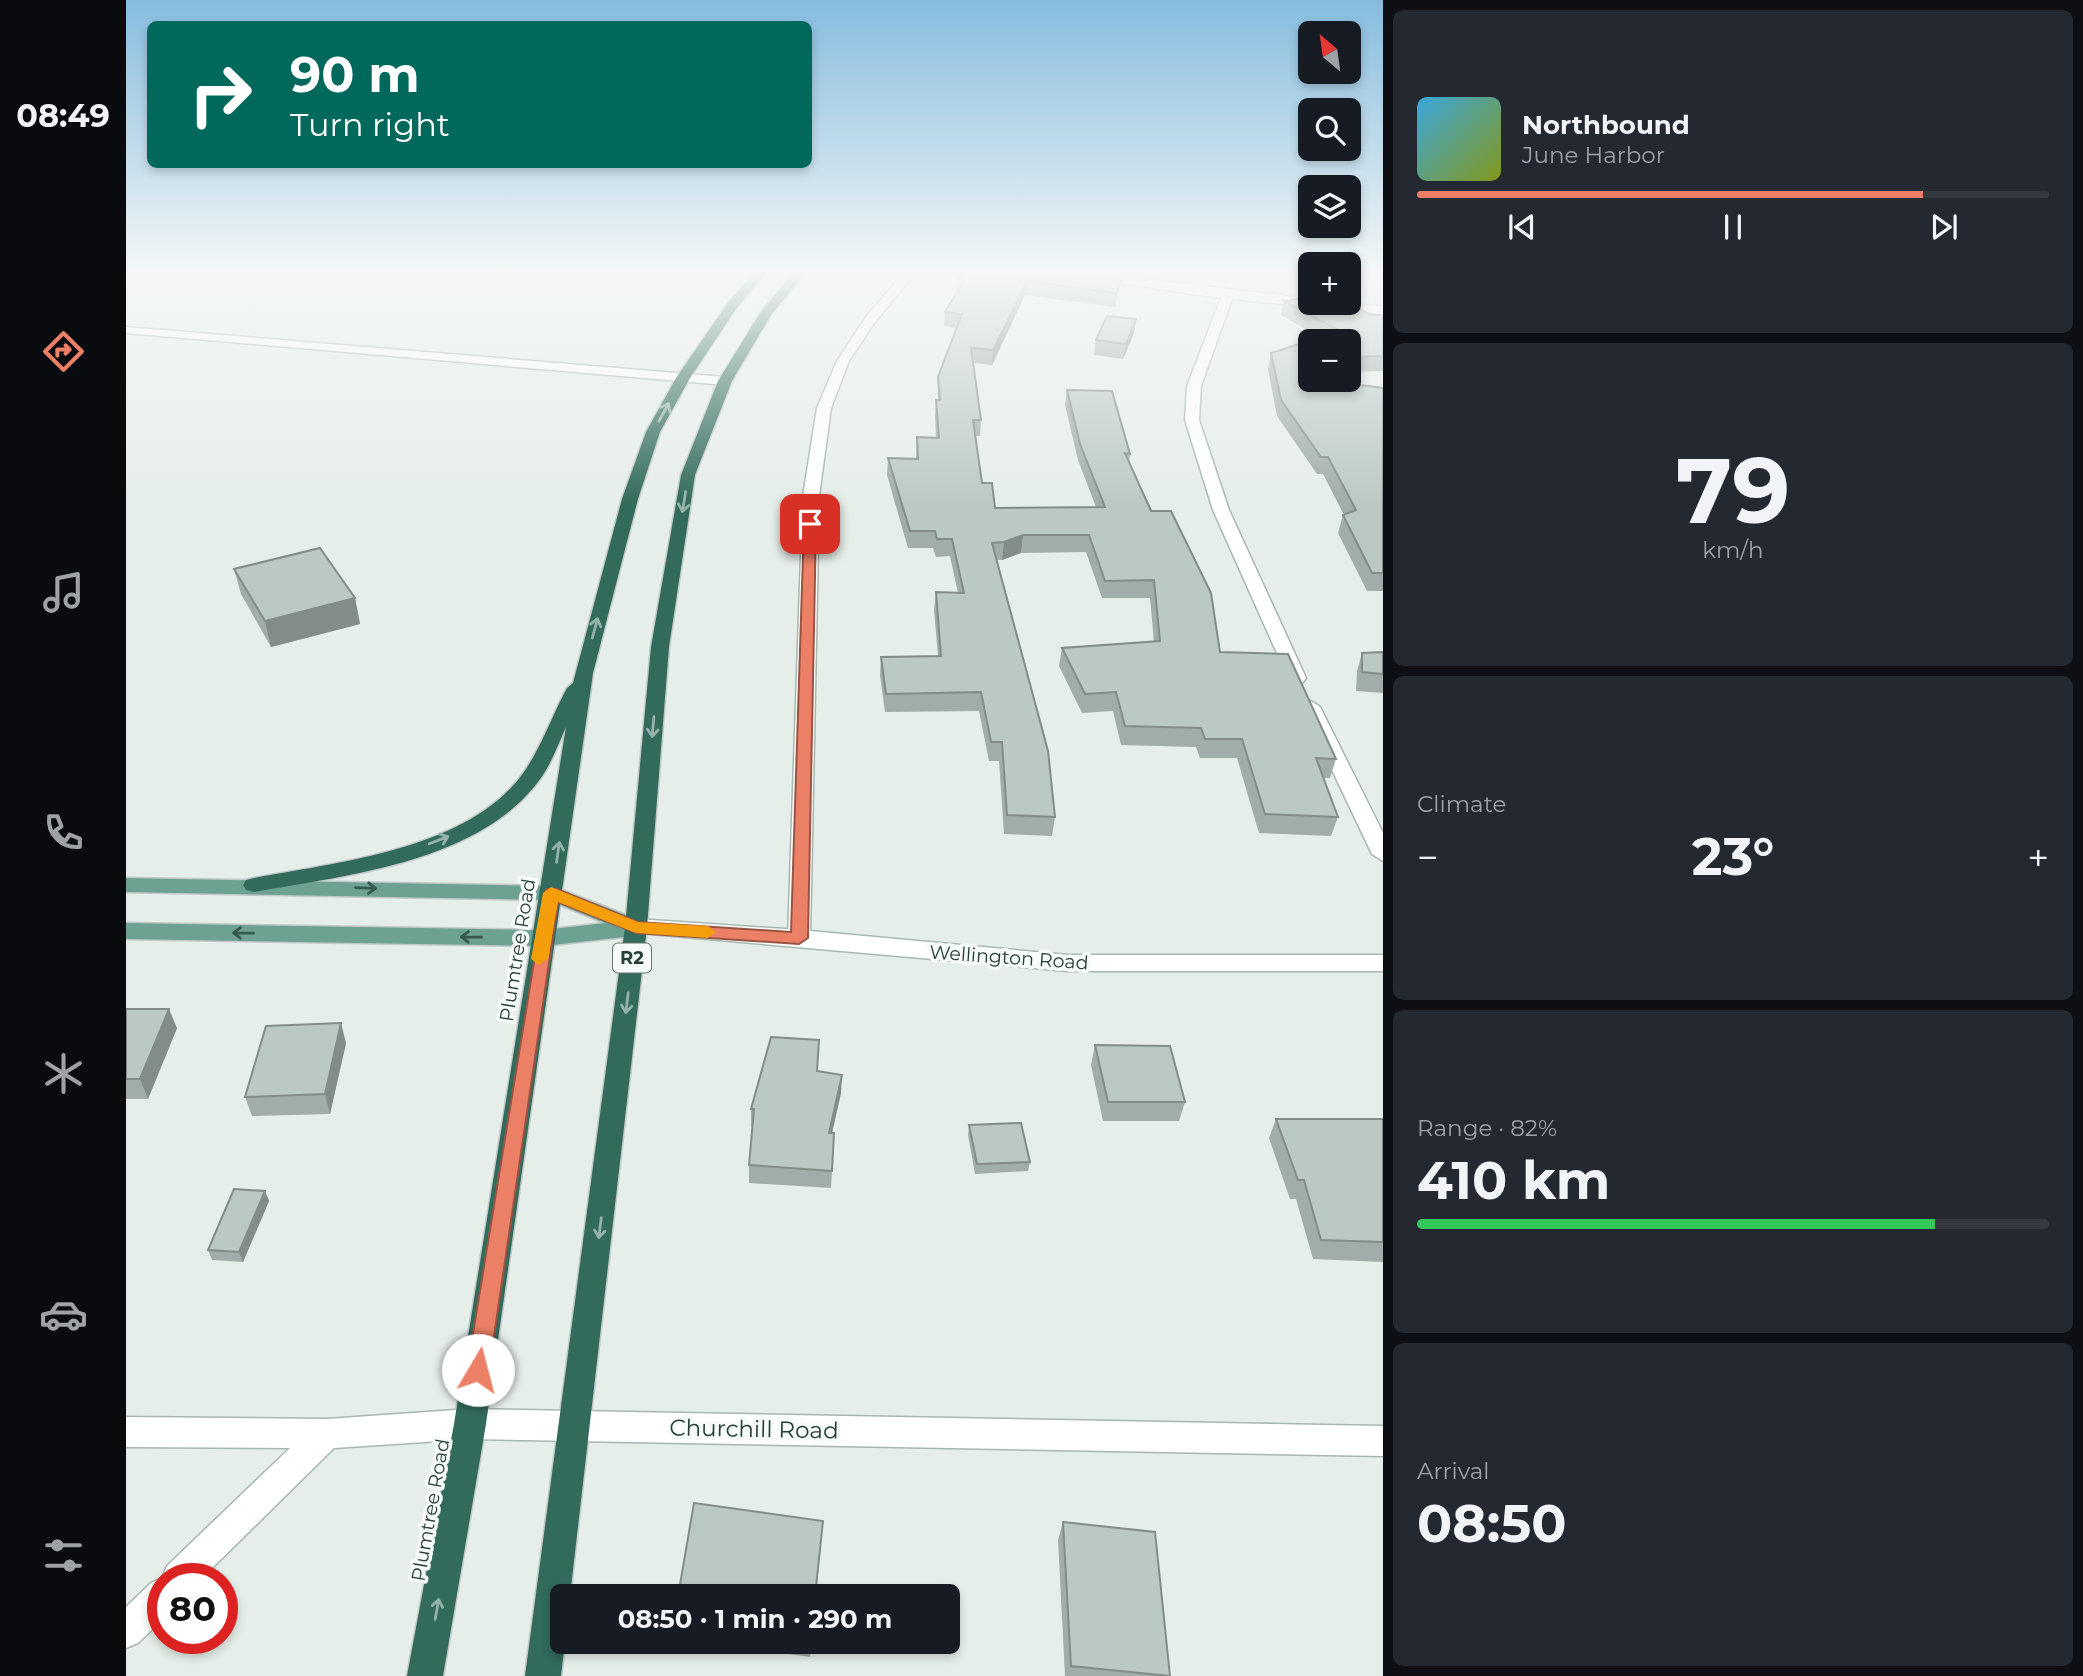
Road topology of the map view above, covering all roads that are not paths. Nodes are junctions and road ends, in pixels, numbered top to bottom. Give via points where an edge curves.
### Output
1 (337, 348) edge
2 (703, 348) edge
3 (745, 348) edge
4 (851, 348) edge
5 (1208, 348) edge
6 (683, 378) junction
7 (725, 382) junction
8 (584, 673) junction
9 (1383, 854) edge
10 (126, 885) edge
11 (254, 885) junction
12 (551, 893) junction
13 (636, 927) junction
14 (126, 931) edge
15 (799, 938) junction
16 (542, 939) junction
17 (1383, 963) edge
18 (470, 1424) junction
19 (576, 1425) junction
20 (126, 1432) edge
21 (327, 1434) junction
22 (1383, 1441) edge
23 (194, 1563) edge
24 (147, 1611) edge
25 (126, 1631) edge
26 (425, 1676) edge
27 (543, 1676) edge

1 - 6 lane
2 - 6 highway, Plumtree Road
3 - 7 highway, R2
4 - 15 street via 824,408 811,496
5 - 9 street via 1194,386 1192,420 1232,536
6 - 7 lane
8 -> 6 highway, Plumtree Road via 629,499 653,432
7 -> 13 highway, R2 via 688,475 660,647
11 -> 8 highway via 388,860 451,836 498,811 534,774
12 -> 8 highway, Plumtree Road
10 - 11 main road
11 -> 12 main road
12 - 13 main road
12 - 16 highway, Plumtree Road
13 - 15 street, Wellington Road
13 - 16 main road
13 -> 19 highway, R2
16 -> 14 main road
15 - 17 street, Wellington Road via 1068,963
16 - 18 highway, Plumtree Road
18 - 19 street, Churchill Road
18 - 21 street, Churchill Road
26 -> 18 highway, Plumtree Road
19 - 22 street, Churchill Road
19 - 27 highway, R2
20 - 21 street, Churchill Road
21 - 23 street
24 - 25 street

